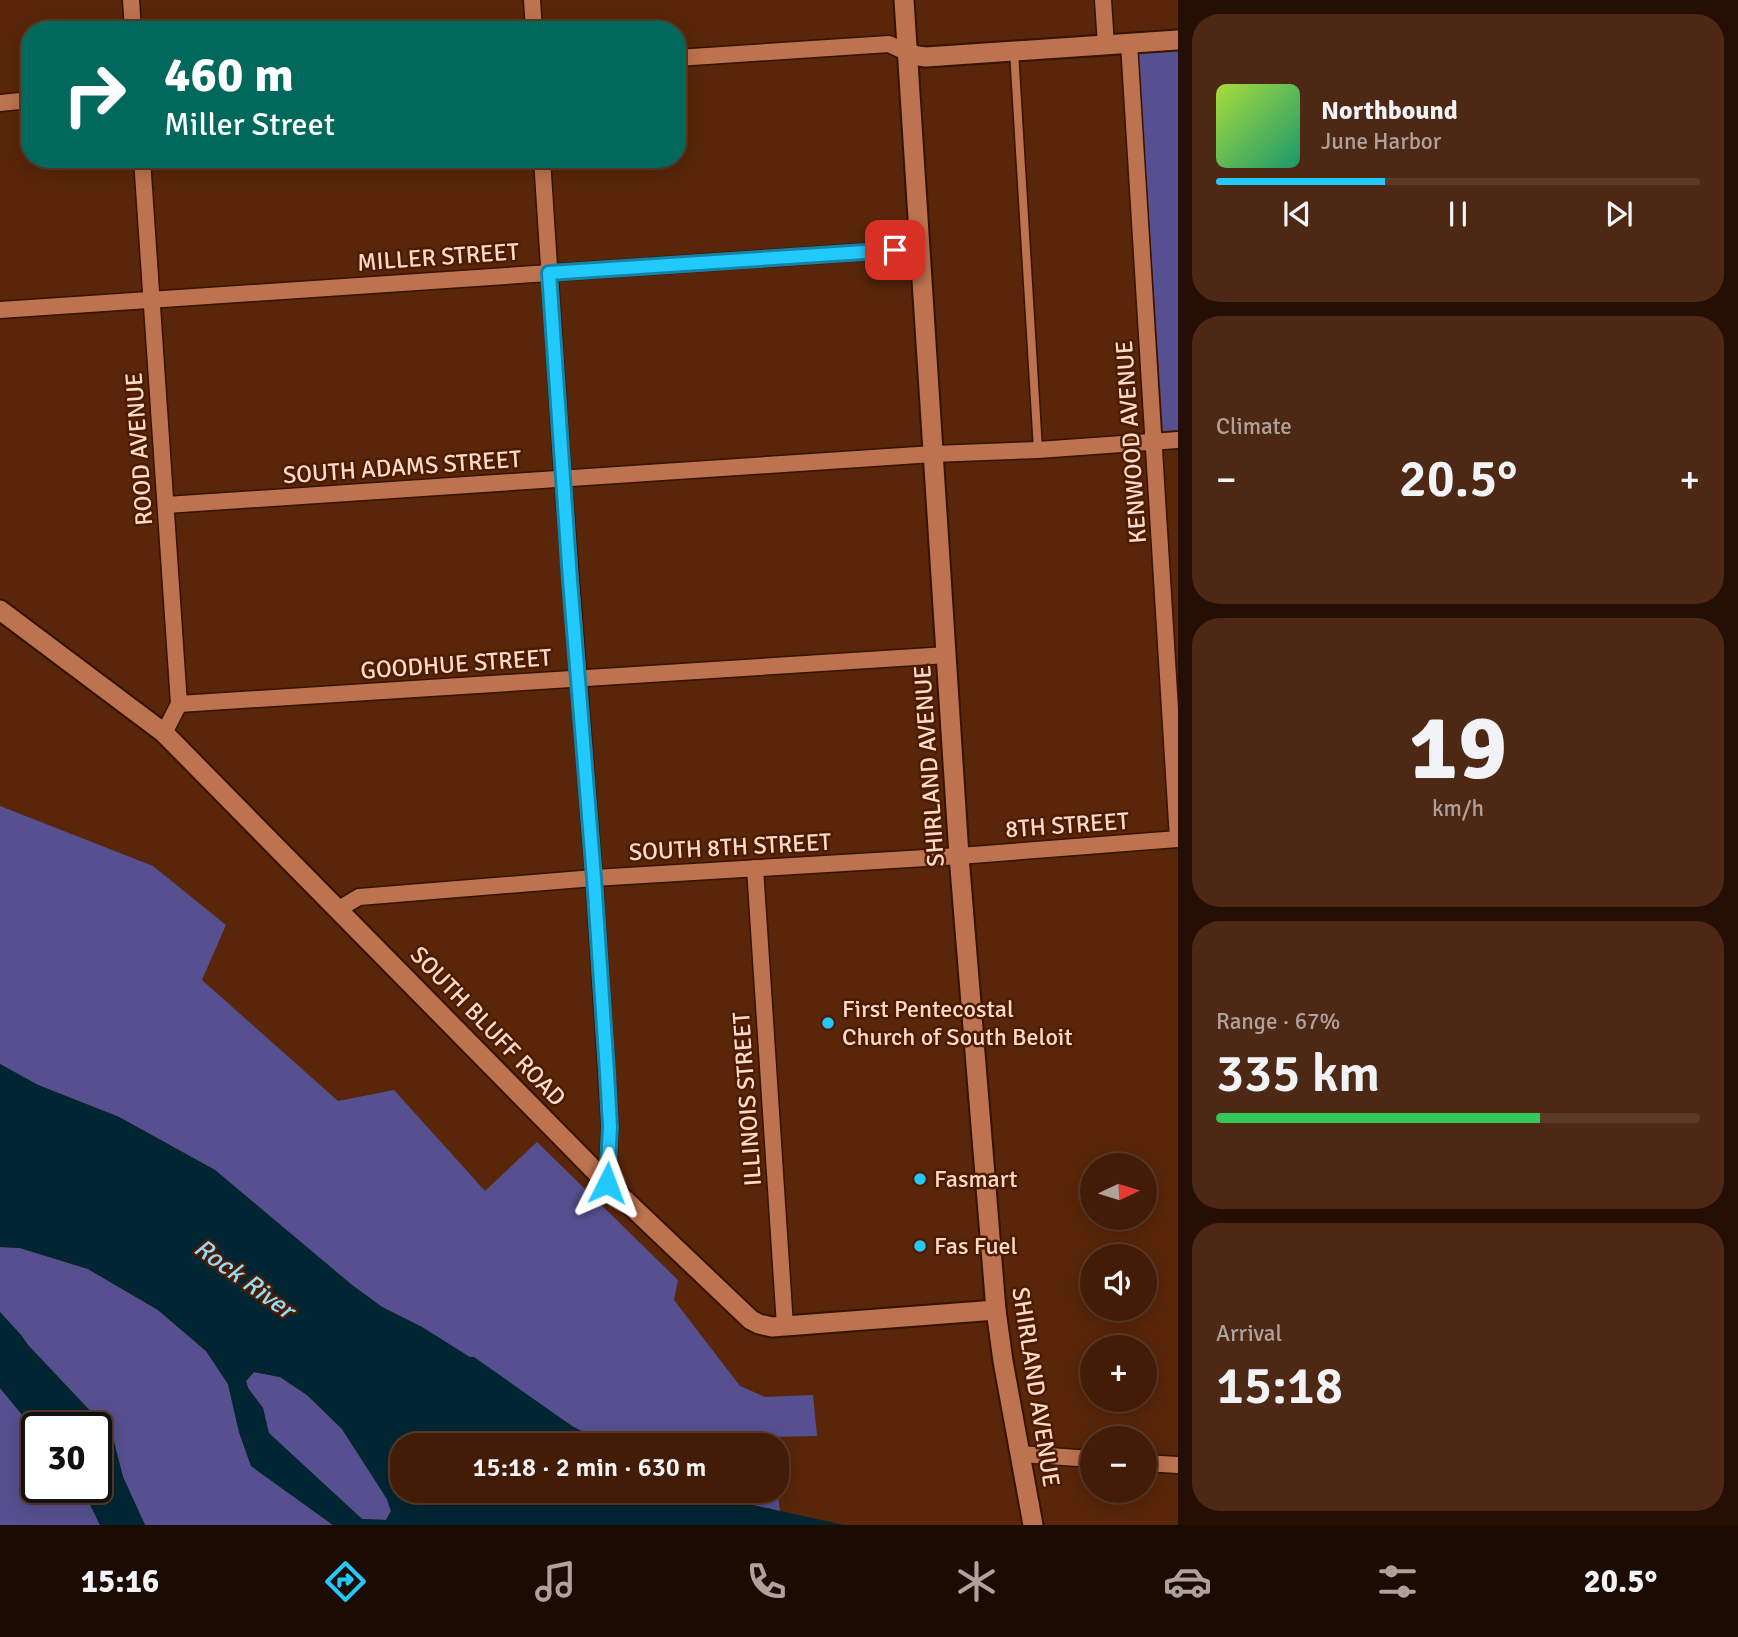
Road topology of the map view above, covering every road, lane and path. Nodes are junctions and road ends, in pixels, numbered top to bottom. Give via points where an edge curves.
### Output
1 (131, 0) edge
2 (532, 0) edge
3 (904, 0) edge
4 (1103, 0) edge
5 (132, 21) edge
6 (533, 21) edge
7 (1178, 40) edge
8 (1129, 43) junction
9 (1106, 45) junction
10 (1014, 51) junction
11 (908, 53) junction
12 (686, 57) edge
13 (21, 101) edge
14 (0, 103) edge
15 (143, 168) edge
16 (543, 168) edge
17 (921, 248) junction
18 (549, 273) junction
19 (152, 299) junction
20 (0, 310) edge
21 (1178, 440) edge
22 (1154, 442) junction
23 (1038, 450) junction
24 (933, 454) junction
25 (563, 480) junction
26 (166, 505) junction
27 (0, 610) edge
28 (947, 655) junction
29 (578, 679) junction
30 (178, 704) junction
31 (164, 733) junction
32 (1178, 839) edge
33 (960, 856) junction
34 (755, 868) junction
35 (594, 878) junction
36 (339, 909) junction
37 (607, 1183) junction
38 (996, 1310) junction
39 (785, 1326) junction
40 (1020, 1454) junction
41 (1080, 1459) edge
42 (1157, 1464) edge
43 (1178, 1465) edge
44 (1033, 1521) edge

1 - 5 street
2 - 6 street
3 - 11 street, SHIRLAND AVENUE
4 - 9 street
7 - 8 street
8 - 9 street
8 - 22 street, KENWOOD AVENUE
9 - 10 street
10 - 11 street via 926,57
10 - 23 lane
11 - 12 street via 889,44
11 - 17 street, SHIRLAND AVENUE
13 - 14 street
15 - 19 street, ROOD AVENUE
16 - 18 street
17 - 18 street, MILLER STREET
17 - 24 street, SHIRLAND AVENUE
18 - 19 street, MILLER STREET
18 - 25 street
19 - 20 street, MILLER STREET
19 - 26 street, ROOD AVENUE
21 - 22 street, SOUTH ADAMS STREET
22 - 23 street, SOUTH ADAMS STREET
22 - 32 street, KENWOOD AVENUE
23 - 24 street, SOUTH ADAMS STREET
24 - 25 street, SOUTH ADAMS STREET
24 - 28 street, SHIRLAND AVENUE
25 - 26 street, SOUTH ADAMS STREET
25 - 29 street
26 - 30 street, ROOD AVENUE
27 - 31 street, SOUTH BLUFF ROAD
28 - 29 street, GOODHUE STREET
28 - 33 street, SHIRLAND AVENUE
29 - 30 street, GOODHUE STREET
29 - 35 street
30 - 31 street, ROOD AVENUE
31 - 36 street, SOUTH BLUFF ROAD
32 - 33 street, 8TH STREET
33 - 34 street, SOUTH 8TH STREET
33 - 38 street, SHIRLAND AVENUE
34 - 35 street, SOUTH 8TH STREET
34 - 39 street, ILLINOIS STREET
35 - 36 street, SOUTH 8TH STREET via 359,897
35 - 37 street via 610,1127
36 - 37 street, SOUTH BLUFF ROAD
37 - 39 street, SOUTH BLUFF ROAD via 751,1320
38 - 39 street, SOUTH BLUFF ROAD
38 - 40 street, SHIRLAND AVENUE
40 - 41 street
40 - 44 street, SHIRLAND AVENUE
42 - 43 street

